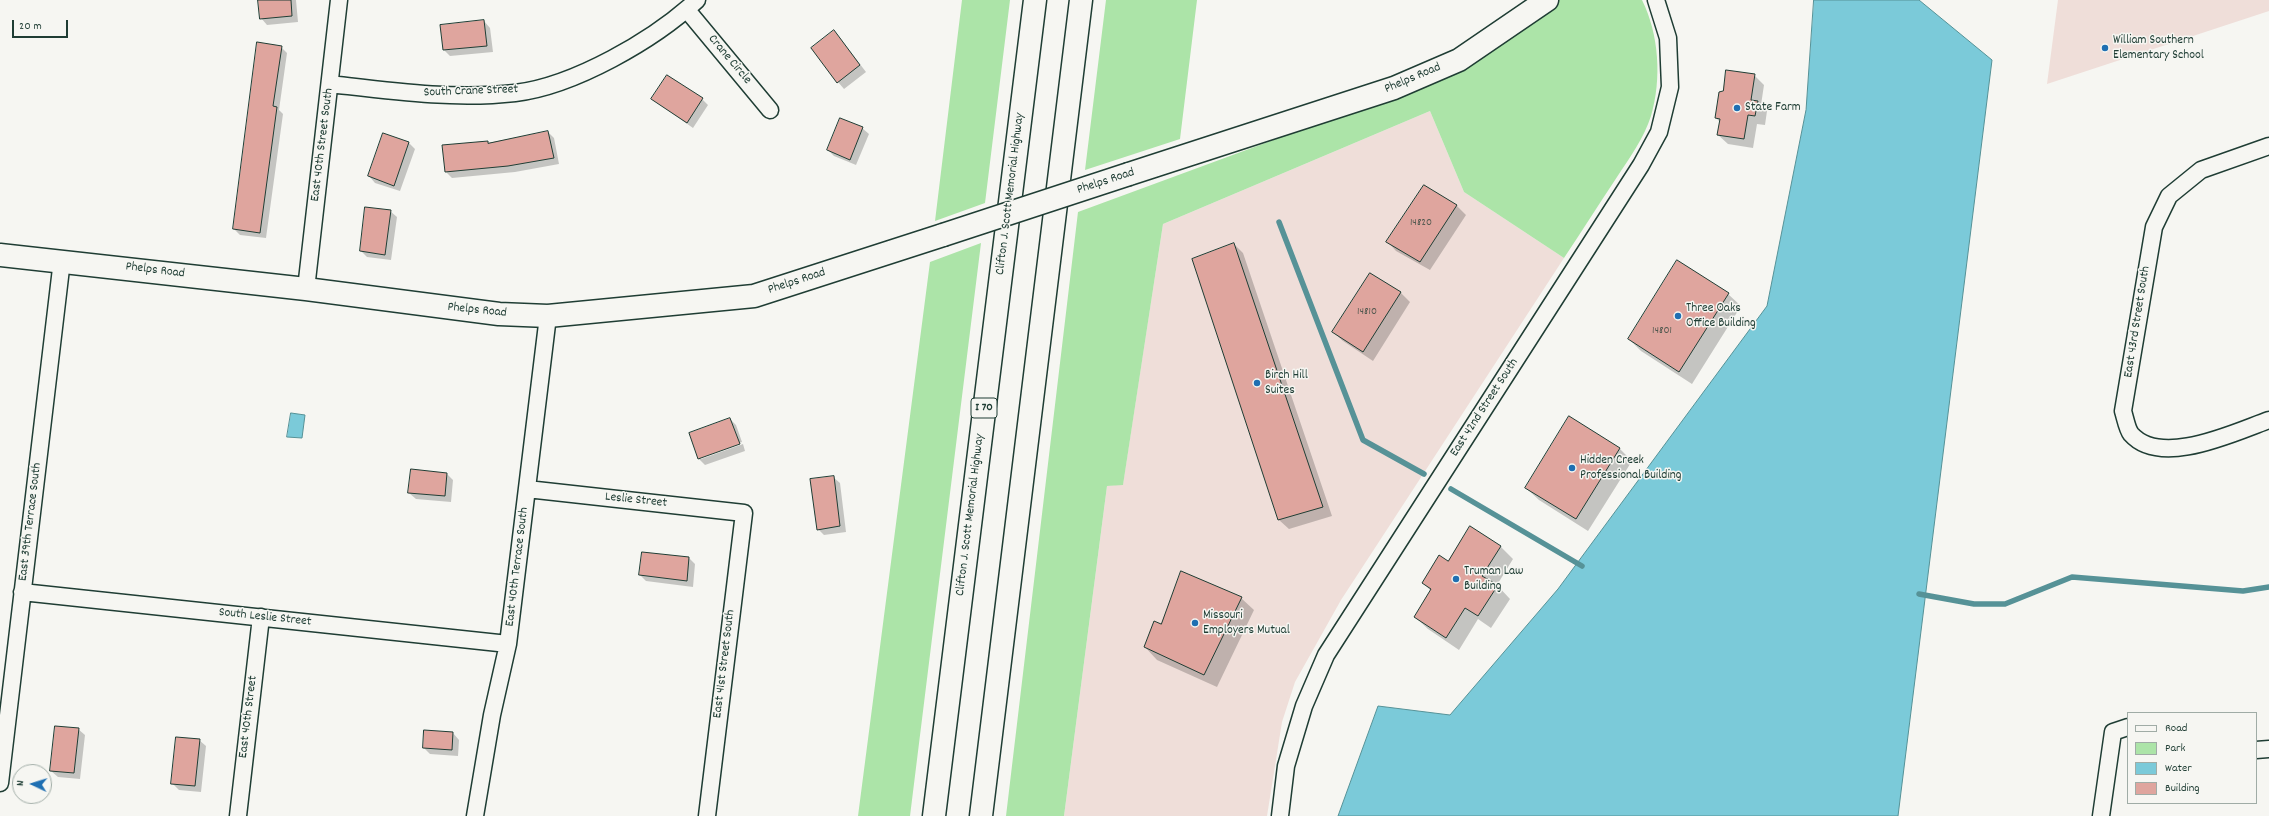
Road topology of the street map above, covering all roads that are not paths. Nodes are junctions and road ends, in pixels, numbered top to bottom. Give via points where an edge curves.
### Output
1 (339, 0) edge
2 (1035, 0) edge
3 (1082, 0) edge
4 (1547, 0) edge
5 (1656, 0) edge
6 (692, 5) edge
7 (330, 84) junction
8 (770, 110) dead end
9 (2269, 146) edge
10 (0, 255) edge
11 (62, 260) junction
12 (306, 289) junction
13 (548, 316) junction
14 (2269, 420) edge
15 (528, 489) junction
16 (744, 513) joint
17 (22, 592) junction
18 (261, 617) junction
19 (508, 644) junction
20 (2121, 730) edge
21 (2269, 749) edge
22 (2257, 750) edge
23 (0, 783) edge
24 (238, 816) edge
25 (475, 816) edge
26 (707, 816) edge
27 (934, 816) edge
28 (981, 816) edge
29 (1280, 816) edge
30 (2102, 816) edge

1 - 7 street, East 40th Street South
2 - 27 main road, Clifton J. Scott Memorial Highway / I 70
3 - 28 main road
4 - 13 main road, Phelps Road, bridge via 1459,60 1394,88 754,296
5 - 29 street, East 42nd Street South via 1668,38 1670,87 1659,132 1641,165 1326,655 1304,706 1286,766
6 - 7 street, South Crane Street via 647,39 599,66 557,82 516,93 418,94
6 - 8 street, Crane Circle
7 - 12 street, East 40th Street South
9 - 14 street, East 43rd Street South via 2201,170 2169,196 2154,226 2124,411 2130,433 2138,440 2169,449 2192,447
10 - 11 main road, Phelps Road
11 - 12 main road, Phelps Road
11 - 17 street, East 39th Terrace South
12 - 13 main road, Phelps Road via 499,314
13 - 15 street, East 40th Terrace South
15 - 16 street, Leslie Street
15 - 19 street, East 40th Terrace South
16 - 26 street, East 41st Street South
17 - 18 street, South Leslie Street
17 - 23 street, East 39th Terrace South
18 - 19 street, South Leslie Street
18 - 24 street, East 40th Street
19 - 25 street, East 40th Terrace South via 492,715
20 - 30 street
21 - 22 street

